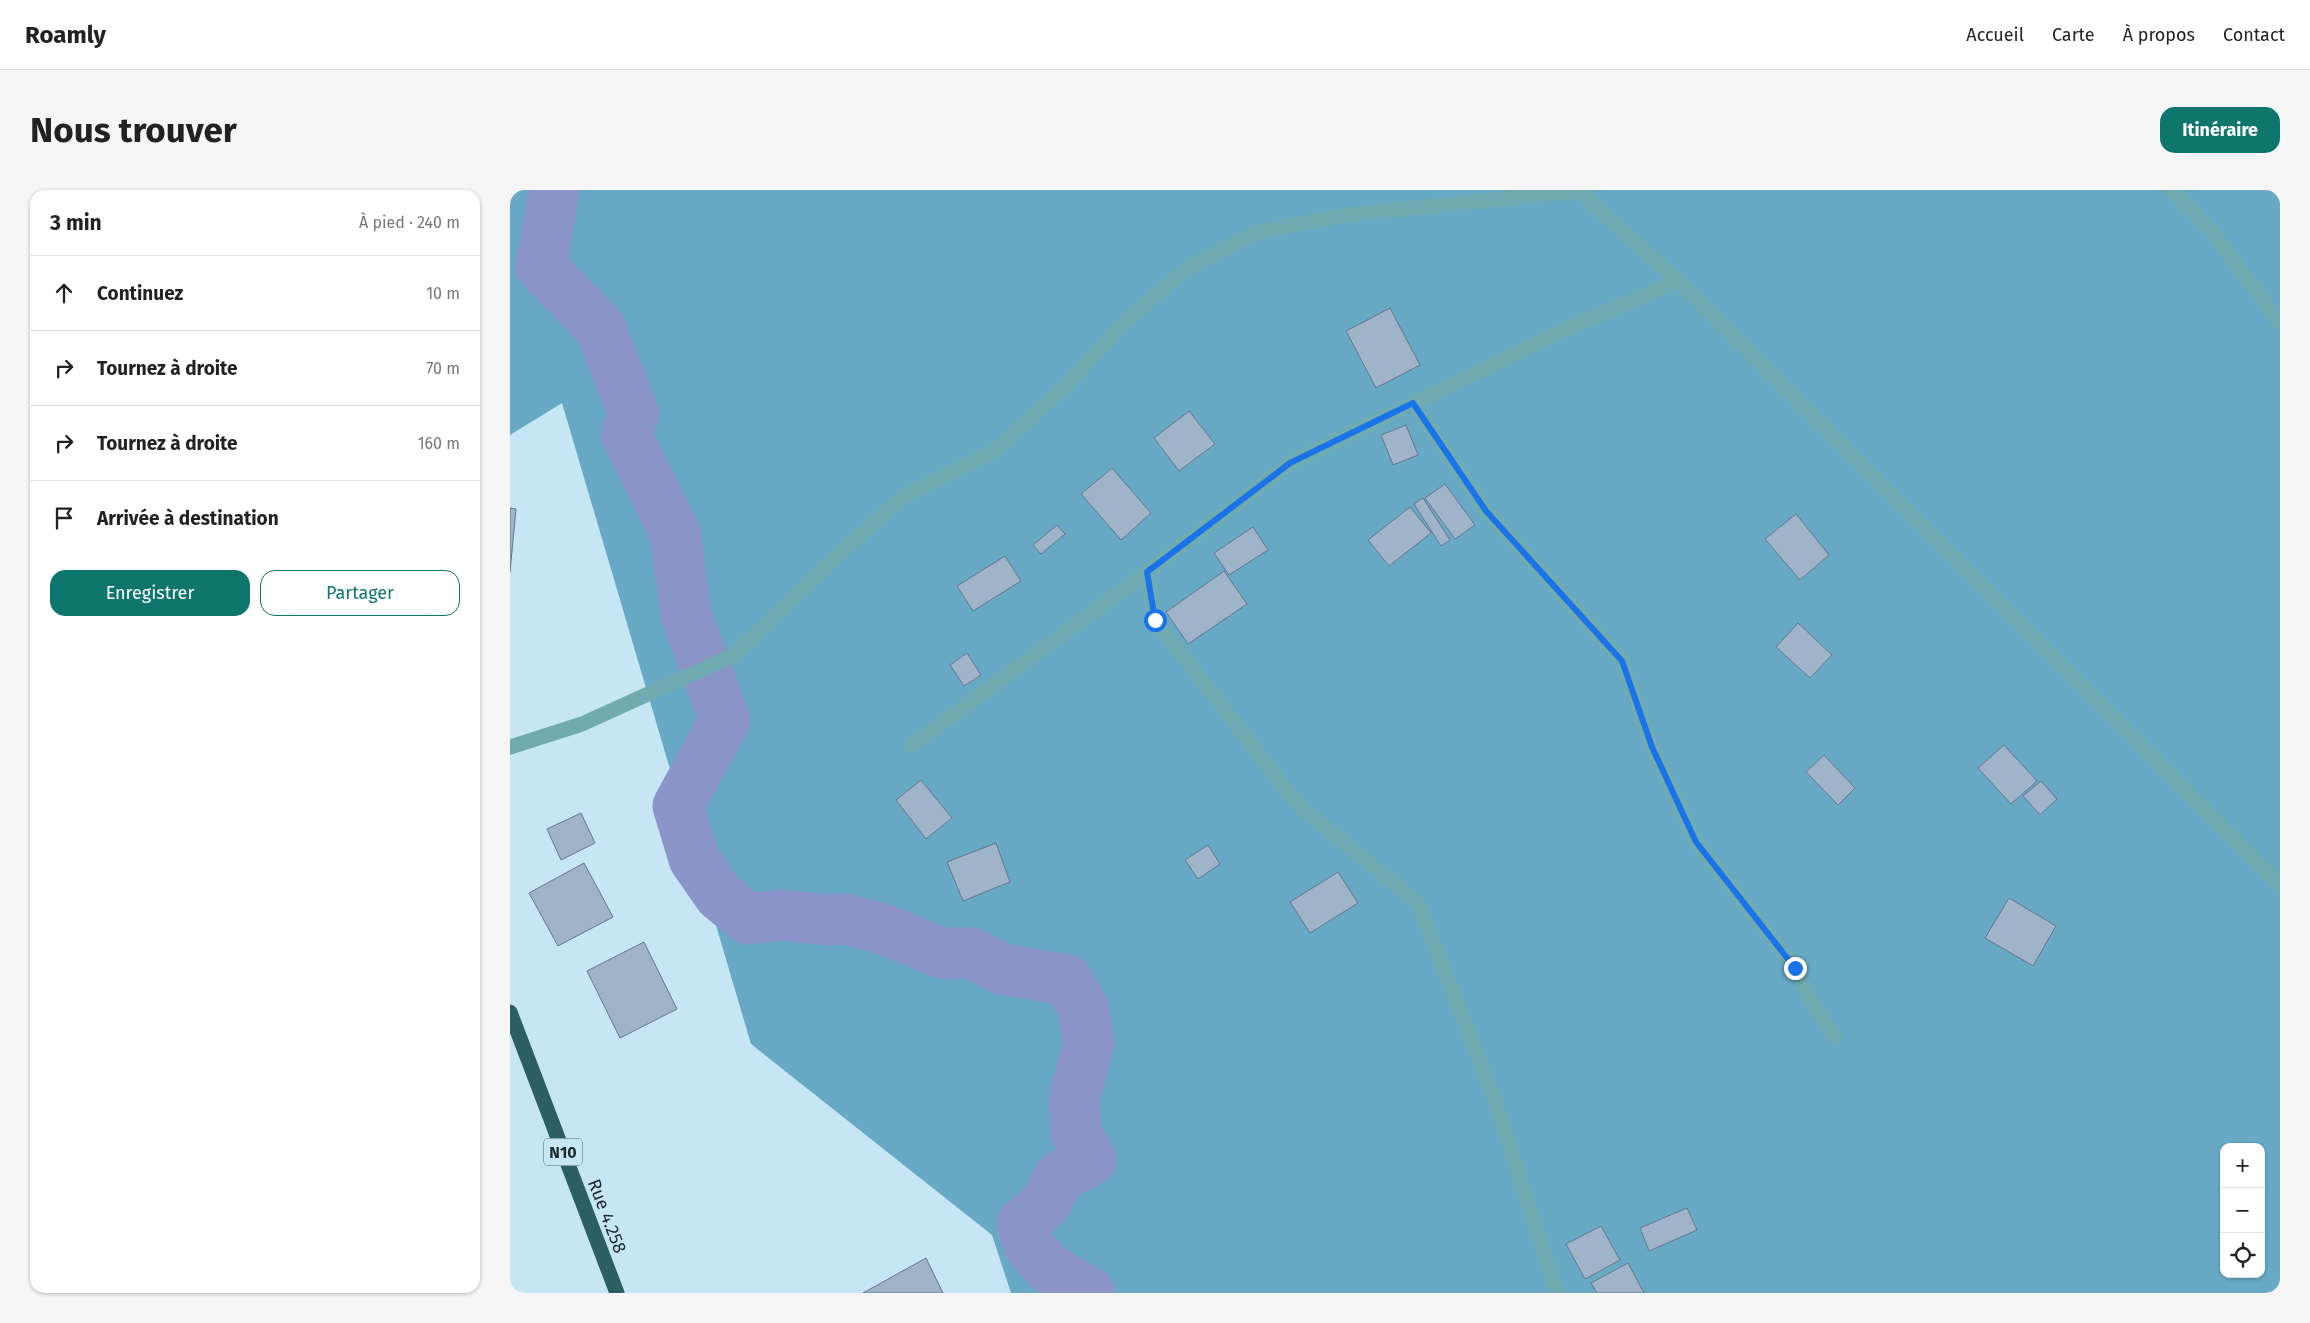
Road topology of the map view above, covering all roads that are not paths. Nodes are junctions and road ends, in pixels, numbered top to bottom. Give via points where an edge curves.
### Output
1 (2171, 190) edge
2 (1581, 191) edge
3 (1678, 281) junction
4 (2278, 317) edge
5 (1413, 403) junction
6 (1147, 572) junction
7 (911, 746) dead end
8 (510, 747) edge
9 (2280, 885) edge
10 (510, 1012) edge
11 (1835, 1037) dead end
12 (617, 1293) edge
13 (1557, 1293) edge

1 - 4 street via 2213,233
2 - 3 street
2 - 8 street via 1346,215 1257,232 1187,268 1125,322 1066,386 993,452 902,498 734,655 582,724
3 - 5 street via 1562,331
3 - 9 street
5 - 6 street via 1290,463
5 - 11 street via 1486,511 1622,661 1652,747 1696,842 1795,968
6 - 7 street
6 - 13 street via 1155,620 1299,806 1418,903 1495,1100
10 - 12 highway, Rue 4.258 / N10

